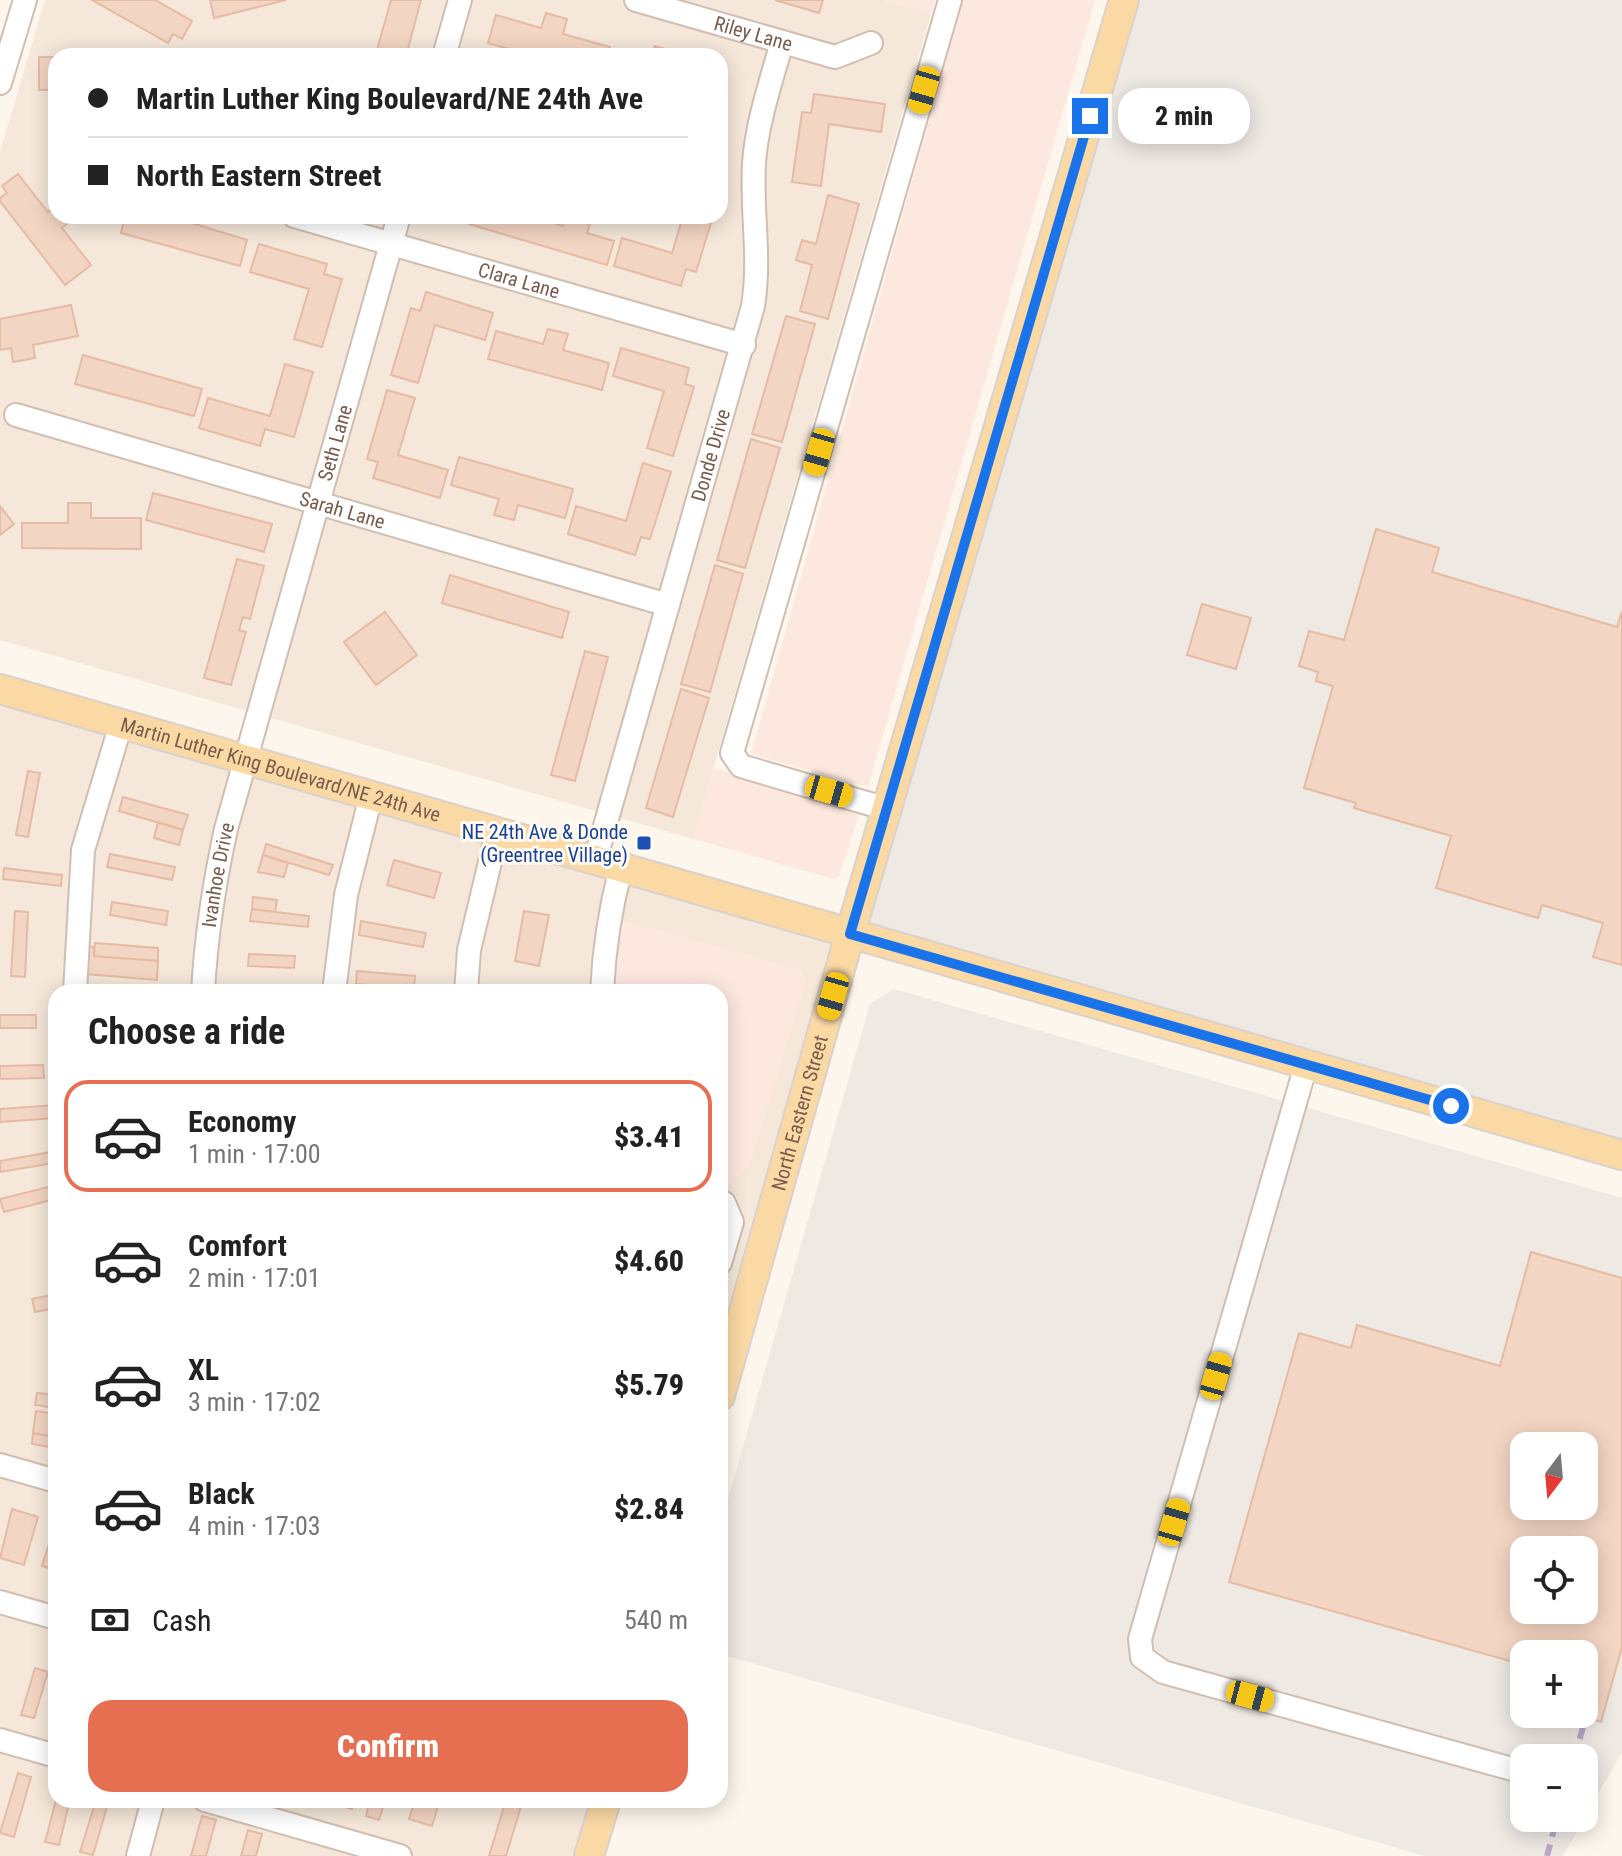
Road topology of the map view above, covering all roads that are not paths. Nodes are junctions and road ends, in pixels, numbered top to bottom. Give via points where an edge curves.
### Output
1 (25, 0) edge
2 (460, 0) edge
3 (636, 0) edge
4 (950, 0) edge
5 (1124, 0) edge
6 (782, 42) junction
7 (871, 43) dead end
8 (446, 48) edge
9 (0, 83) edge
10 (322, 224) edge
11 (397, 224) edge
12 (391, 244) junction
13 (744, 345) junction
14 (16, 415) dead end
15 (318, 502) junction
16 (668, 605) junction
17 (0, 689) edge
18 (121, 724) junction
19 (244, 760) junction
20 (371, 796) junction
21 (887, 809) junction
22 (497, 833) junction
23 (608, 864) junction
24 (850, 934) junction
25 (75, 984) edge
26 (203, 984) edge
27 (335, 984) edge
28 (467, 984) edge
29 (603, 984) edge
30 (1306, 1065) junction
31 (1622, 1155) edge
32 (728, 1212) edge
33 (728, 1236) edge
34 (728, 1368) edge
35 (0, 1465) edge
36 (48, 1479) edge
37 (0, 1602) edge
38 (48, 1616) edge
39 (0, 1740) edge
40 (48, 1754) edge
41 (1510, 1768) edge
42 (151, 1808) edge
43 (233, 1808) edge
44 (604, 1808) edge
45 (138, 1856) edge
46 (400, 1856) edge
47 (589, 1856) edge

1 - 9 street
2 - 8 street
3 - 6 street, Riley Lane
4 - 21 street via 732,753 741,766
5 - 21 main road, North Eastern Street
6 - 7 street, Riley Lane via 835,57
6 - 13 street, Donde Drive via 756,145 758,275
10 - 12 street, Clara Lane
11 - 12 street, Seth Lane
12 - 13 street, Clara Lane
12 - 15 street, Seth Lane
13 - 16 street, Donde Drive
14 - 15 street, Sarah Lane
15 - 16 street, Sarah Lane
15 - 19 street, Seth Lane
16 - 23 street, Donde Drive
17 - 18 main road, Martin Luther King Boulevard/NE 24th Ave
18 - 19 main road, Martin Luther King Boulevard/NE 24th Ave
18 - 25 street via 83,850
19 - 20 main road, Martin Luther King Boulevard/NE 24th Ave
19 - 26 street, Ivanhoe Drive via 213,886
20 - 22 main road, Martin Luther King Boulevard/NE 24th Ave
20 - 27 street via 346,895
21 - 24 main road, North Eastern Street
22 - 23 main road, Martin Luther King Boulevard/NE 24th Ave
22 - 28 street via 478,905
23 - 24 main road, Martin Luther King Boulevard/NE 24th Ave
23 - 29 street, Donde Drive
24 - 30 main road, Martin Luther King Boulevard/NE 24th Ave
24 - 34 main road, North Eastern Street
30 - 31 main road, Martin Luther King Boulevard/NE 24th Ave
30 - 41 street via 1140,1639 1142,1657 1163,1672
32 - 33 street
35 - 36 street
37 - 38 street
39 - 40 street
42 - 45 street
43 - 46 street
44 - 47 main road

